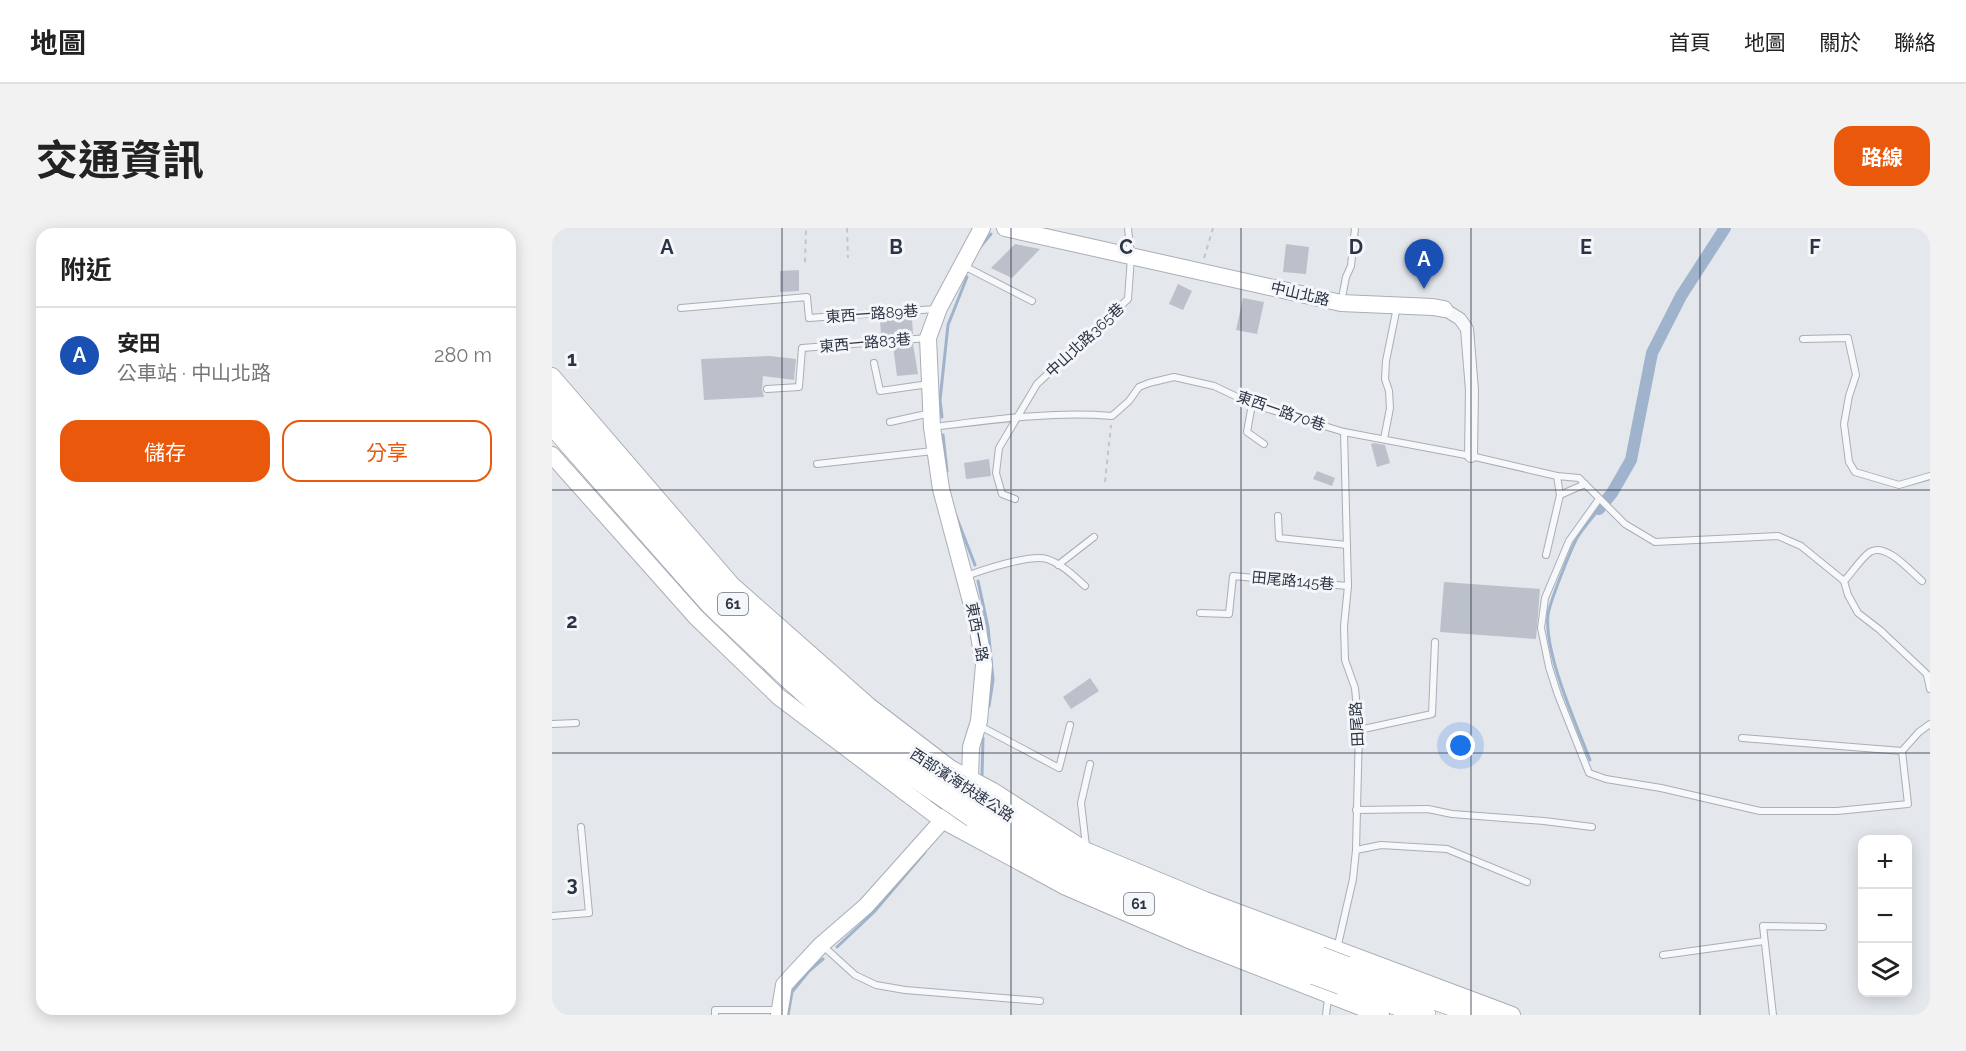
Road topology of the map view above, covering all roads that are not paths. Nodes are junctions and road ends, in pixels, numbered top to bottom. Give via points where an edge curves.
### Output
1 (981, 228) edge
2 (1005, 228) edge
3 (1128, 228) edge
4 (1354, 228) edge
5 (1131, 257) junction
6 (961, 264) junction
7 (1032, 301) dead end
8 (1341, 303) junction
9 (1397, 305) junction
10 (681, 308) dead end
11 (939, 309) junction
12 (1444, 309) joint
13 (927, 338) junction
14 (1803, 339) dead end
15 (874, 363) dead end
16 (552, 376) edge
17 (930, 384) junction
18 (768, 389) dead end
19 (552, 398) edge
20 (1252, 404) junction
21 (1019, 416) junction
22 (932, 420) junction
23 (890, 422) dead end
24 (552, 424) edge
25 (1344, 432) junction
26 (1384, 439) junction
27 (1264, 444) dead end
28 (935, 451) junction
29 (552, 455) edge
30 (1471, 456) junction
31 (817, 464) dead end
32 (1557, 476) junction
33 (1930, 476) edge
34 (1585, 484) junction
35 (1560, 495) junction
36 (1599, 499) junction
37 (1015, 500) dead end
38 (1278, 516) dead end
39 (1094, 537) dead end
40 (1347, 545) junction
41 (1546, 555) dead end
42 (1058, 565) junction
43 (965, 576) junction
44 (1922, 581) dead end
45 (1844, 582) junction
46 (1085, 586) dead end
47 (1348, 586) junction
48 (1200, 613) dead end
49 (1435, 642) dead end
50 (1929, 676) edge
51 (1930, 688) edge
52 (576, 723) dead end
53 (552, 724) edge
54 (1930, 724) edge
55 (978, 725) junction
56 (1070, 726) dead end
57 (1359, 730) junction
58 (1742, 738) dead end
59 (1902, 751) junction
60 (1090, 764) dead end
61 (970, 777) junction
62 (941, 784) junction
63 (1356, 810) junction
64 (942, 820) junction
65 (581, 828) dead end
66 (1592, 828) dead end
67 (1356, 850) junction
68 (1087, 851) junction
69 (1527, 882) dead end
70 (552, 916) edge
71 (1823, 927) dead end
72 (1764, 941) junction
73 (821, 945) junction
74 (1664, 955) dead end
75 (1331, 971) junction
76 (1040, 1001) dead end
77 (779, 1012) edge
78 (716, 1015) edge
79 (1326, 1015) edge
80 (1381, 1015) edge
81 (1425, 1015) edge
82 (1479, 1015) edge
83 (1512, 1015) edge
84 (1773, 1015) edge

1 - 6 street, 東西一路
2 - 5 street, 中山北路
3 - 5 lane, 中山北路365巷
4 - 8 lane via 1351,266
5 - 8 street, 中山北路
5 - 21 lane, 中山北路365巷 via 1128,299 1037,384
6 - 7 lane
6 - 11 street, 東西一路
8 - 9 street, 中山北路
9 - 12 street, 中山北路
9 - 26 lane via 1386,361 1390,408
10 - 11 lane, 東西一路89巷 via 807,297 809,318
11 - 13 street, 東西一路
12 - 30 street, 中山北路 via 1460,319 1467,330 1472,390
13 - 17 street, 東西一路
13 - 18 lane, 東西一路83巷 via 802,348 799,387
14 - 33 lane via 1848,338 1857,375 1844,424 1848,462 1855,472 1899,485
15 - 17 lane via 880,391
16 - 61 street via 732,585 869,705 950,768
17 - 22 street, 東西一路
19 - 62 highway, 西部濱海快速公路 / 61 via 726,597
20 - 21 lane, 東西一路70巷 via 1214,386 1174,377 1139,387 1112,416
20 - 25 lane, 東西一路70巷
20 - 27 lane via 1247,432
21 - 22 lane
21 - 37 lane, 中山北路365巷 via 999,448 996,473 1002,494
22 - 23 lane
22 - 28 street, 東西一路
24 - 62 highway, 西部濱海快速公路 / 61 via 719,612 843,727
25 - 26 lane, 東西一路70巷
25 - 40 lane, 田尾路
26 - 30 lane, 東西一路70巷
28 - 31 lane
28 - 43 street, 東西一路 via 940,489
29 - 64 street via 696,617 779,697
30 - 32 lane, 東西一路70巷
32 - 34 lane, 東西一路70巷 via 1579,478
32 - 35 lane
34 - 35 lane
34 - 36 lane
35 - 41 lane
36 - 45 lane via 1625,524 1655,542 1778,536 1801,546
36 - 59 lane via 1569,541 1545,598 1541,628 1558,695 1589,773 1606,780 1662,788 1760,811 1837,811 1908,804
38 - 40 lane via 1279,538
39 - 42 lane
40 - 47 lane, 田尾路
42 - 43 lane via 1046,558 1026,560
42 - 46 lane
43 - 55 street, 東西一路 via 984,665
44 - 45 lane via 1889,552 1878,549 1869,552
45 - 50 lane via 1858,613
47 - 48 lane, 田尾路145巷 via 1233,576 1230,614
47 - 57 lane, 田尾路 via 1345,660 1355,688
49 - 57 lane via 1432,714
50 - 51 lane
52 - 53 lane
54 - 59 lane
55 - 56 lane via 1059,768
55 - 61 street, 東西一路 via 971,747
57 - 63 lane, 田尾路
58 - 59 lane
60 - 68 lane via 1081,804
61 - 64 street, 東西一路
61 - 68 street
62 - 75 highway, 西部濱海快速公路 / 61, bridge via 979,810
63 - 66 lane via 1428,809
63 - 67 lane, 田尾路
64 - 73 street, 東西一路 via 866,906
64 - 75 street via 1066,887 1189,940
65 - 70 lane via 590,913
67 - 69 lane via 1381,845 1447,849
67 - 75 lane, 田尾路
68 - 75 street via 1205,900
71 - 72 lane via 1763,926
72 - 74 lane
72 - 84 lane
73 - 76 lane via 855,975 876,985
73 - 77 street, 東西一路 via 784,986
75 - 79 lane, 田尾路
75 - 80 street
75 - 81 highway, 西部濱海快速公路 / 61
75 - 82 highway, 西部濱海快速公路 / 61
75 - 83 street
77 - 78 lane via 715,1010

